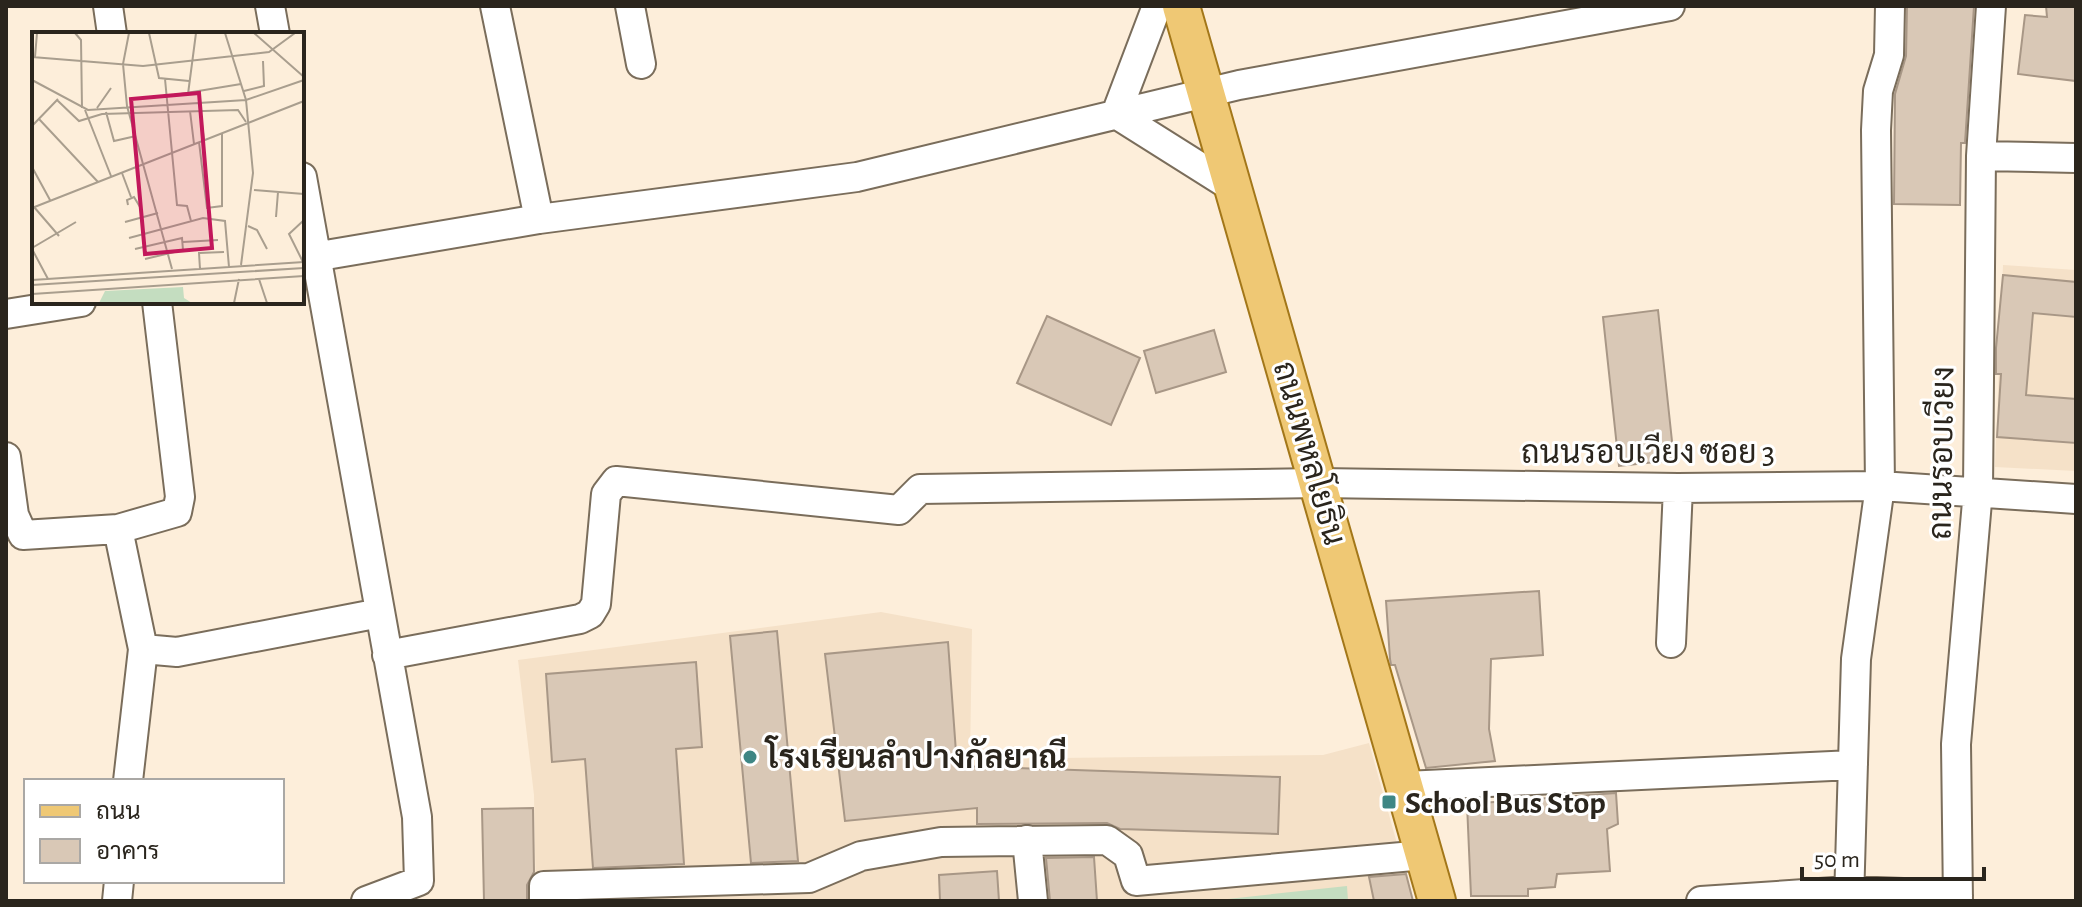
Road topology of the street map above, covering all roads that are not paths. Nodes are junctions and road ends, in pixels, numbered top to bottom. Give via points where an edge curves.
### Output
1 (108, 6) edge
2 (270, 6) edge
3 (495, 6) edge
4 (630, 6) edge
5 (1157, 6) edge
6 (1181, 6) edge
7 (1670, 6) edge
8 (1890, 6) edge
9 (1991, 6) edge
10 (1586, 15) edge
11 (112, 32) edge
12 (275, 32) edge
13 (641, 64) dead end
14 (1207, 92) junction
15 (1116, 114) junction
16 (1981, 156) junction
17 (2076, 158) edge
18 (1235, 189) junction
19 (304, 200) edge
20 (539, 219) junction
21 (309, 258) edge
22 (68, 304) edge
23 (157, 304) edge
24 (6, 314) edge
25 (6, 457) edge
26 (1319, 483) junction
27 (1880, 486) junction
28 (1678, 488) junction
29 (1978, 490) junction
30 (2076, 499) edge
31 (118, 529) junction
32 (380, 613) junction
33 (1671, 643) dead end
34 (143, 649) junction
35 (387, 655) junction
36 (1853, 765) junction
37 (128, 779) edge
38 (1405, 786) junction
39 (1027, 840) junction
40 (1424, 855) junction
41 (748, 891) edge
42 (1137, 891) edge
43 (1849, 896) edge
44 (1958, 898) edge
45 (366, 901) edge
46 (544, 901) edge
47 (1033, 901) edge
48 (1437, 901) edge
49 (1701, 901) edge

1 - 11 street
2 - 12 street
3 - 20 street
4 - 13 street
5 - 15 street
6 - 14 main road, ถนนพหลโยธิน
7 - 10 street
8 - 27 street via 1889,55 1878,91 1876,130
9 - 16 street, ถนนรอบเวียง
10 - 14 street
14 - 15 street
14 - 18 main road, ถนนพหลโยธิน
15 - 18 street
15 - 20 street via 857,177
16 - 17 street
16 - 29 street, ถนนรอบเวียง
18 - 26 main road, ถนนพหลโยธิน
19 - 21 street
20 - 21 street
21 - 32 street
22 - 24 street
23 - 31 street via 180,497 177,512
25 - 31 street via 14,515 23,535
26 - 28 street, ถนนรอบเวียง ซอย 3
26 - 35 street, ถนนรอบเวียง ซอย 3 via 920,489 899,510 616,481 606,494 596,604 590,614
26 - 38 main road, ถนนพหลโยธิน
27 - 28 street, ถนนรอบเวียง ซอย 3
27 - 29 street, ถนนรอบเวียง ซอย 3
27 - 36 street via 1856,659
28 - 33 street
29 - 30 street, ถนนรอบเวียง ซอย 3
29 - 44 street, ถนนรอบเวียง via 1956,744
31 - 34 street
32 - 34 street via 177,652
32 - 35 street
34 - 37 street
35 - 45 street via 417,817 420,876 416,885
36 - 38 street
36 - 43 street
38 - 40 main road, ถนนพหลโยธิน
39 - 41 street via 941,842 861,856 809,878
39 - 42 street via 1107,840 1128,855
39 - 47 street
40 - 42 street
40 - 48 main road, ถนนพหลโยธิน
41 - 46 street via 544,886
43 - 44 street
43 - 49 street

